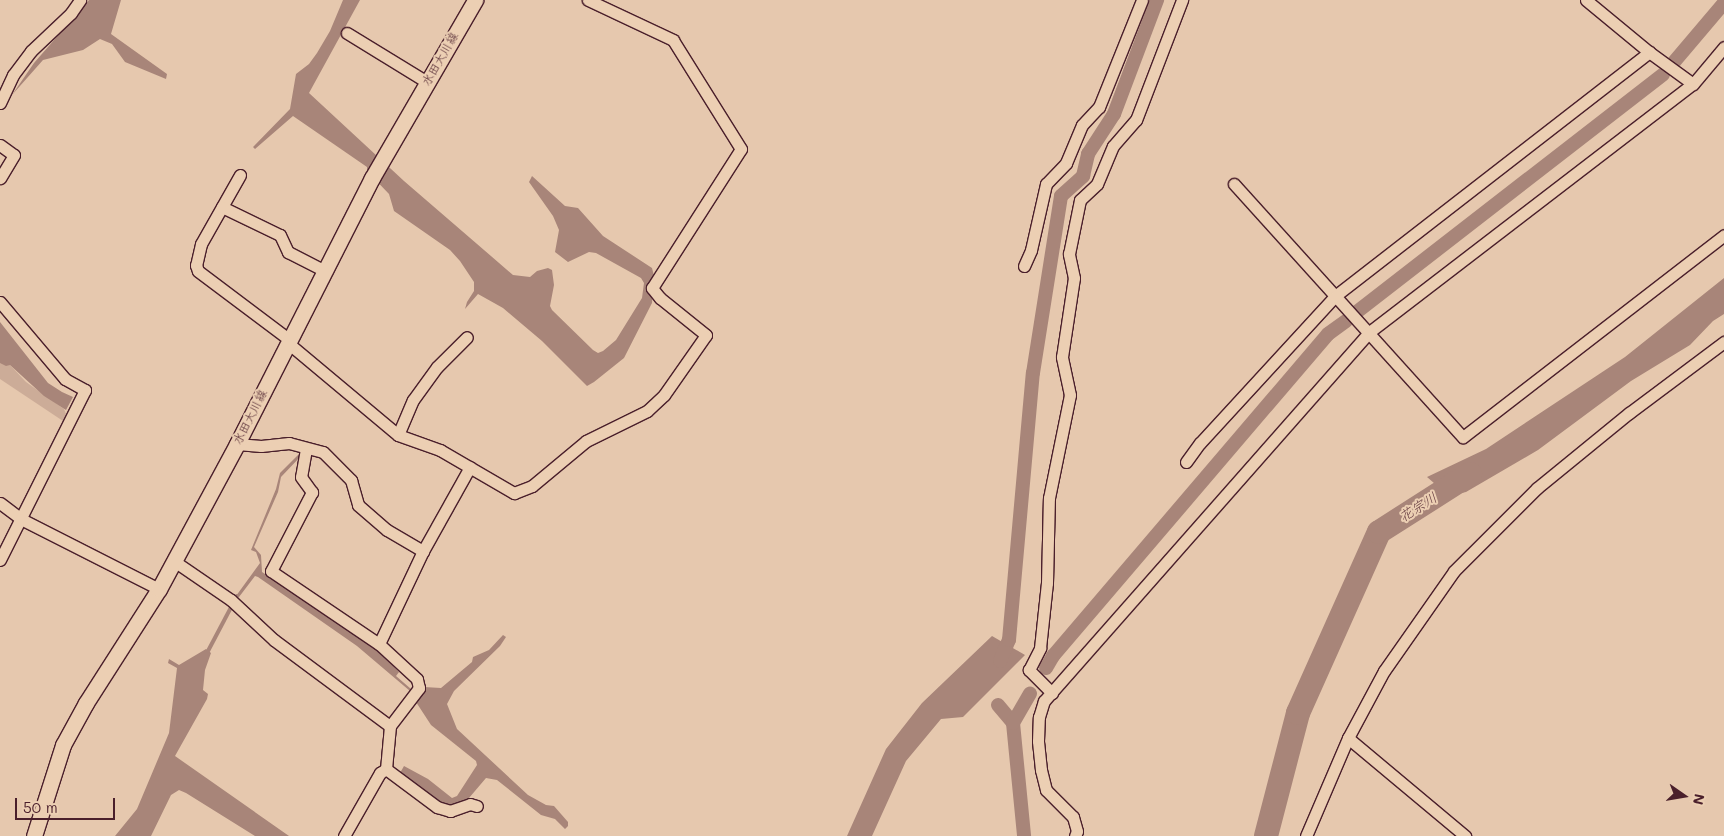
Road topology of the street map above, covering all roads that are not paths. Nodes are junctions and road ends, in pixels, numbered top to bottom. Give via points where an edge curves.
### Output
1 (80, 0) edge
2 (475, 0) edge
3 (588, 0) edge
4 (1142, 0) edge
5 (1182, 0) edge
6 (1586, 0) edge
7 (346, 33) dead end
8 (1724, 47) edge
9 (1649, 52) junction
10 (427, 82) junction
11 (1693, 84) junction
12 (0, 103) edge
13 (0, 145) edge
14 (240, 175) dead end
15 (0, 178) edge
16 (1234, 184) dead end
17 (222, 207) junction
18 (1724, 235) edge
19 (1024, 266) dead end
20 (325, 271) junction
21 (1335, 296) junction
22 (0, 302) edge
23 (1368, 333) junction
24 (467, 337) dead end
25 (289, 342) junction
26 (1724, 342) edge
27 (398, 435) junction
28 (237, 444) junction
29 (306, 449) junction
30 (1186, 462) dead end
31 (470, 467) junction
32 (0, 503) edge
33 (21, 519) junction
34 (423, 551) junction
35 (0, 560) edge
36 (174, 561) junction
37 (159, 589) junction
38 (379, 644) junction
39 (1052, 693) junction
40 (390, 726) junction
41 (1348, 738) junction
42 (386, 769) junction
43 (477, 806) dead end
44 (34, 836) edge
45 (344, 836) edge
46 (1075, 836) edge
47 (1306, 836) edge
48 (1465, 836) edge

1 - 12 street via 31,51 13,75
2 - 10 main road, 水田大川線
3 - 31 street via 673,40 741,149 652,288 706,335 664,395 647,411 586,441 532,486 519,493 508,492
4 - 19 street via 1098,108 1082,125 1066,163 1046,184 1031,250
5 - 39 street via 1136,120 1113,146 1097,184 1080,200 1069,254 1074,278 1062,357 1070,395 1048,498 1047,583 1040,648 1029,670
6 - 9 street
7 - 10 street
8 - 11 street
9 - 11 street
9 - 21 street
10 - 20 main road, 水田大川線 via 372,178
11 - 23 street
13 - 15 street via 14,155
14 - 17 street
16 - 21 street
17 - 20 street via 280,235 288,252
17 - 25 street via 201,244 196,265 198,271
18 - 23 street via 1463,437
20 - 25 main road, 水田大川線
21 - 23 street
21 - 30 street
22 - 33 street via 66,379 85,390
23 - 39 street
24 - 27 street via 437,367 413,400
25 - 27 street
25 - 28 main road, 水田大川線
26 - 41 street via 1537,488 1454,571 1384,671
27 - 31 street via 440,450
28 - 29 street via 289,444
28 - 36 main road, 水田大川線
29 - 34 street via 323,452 351,480 358,505 387,530
29 - 38 street via 301,477 312,492 271,571
31 - 34 street
32 - 33 street
33 - 35 street
33 - 37 street
34 - 38 street
36 - 37 main road, 水田大川線
36 - 40 street via 231,600 274,640
37 - 44 main road, 水田大川線 via 63,745
38 - 40 street via 417,679 419,688
39 - 46 street via 1044,701 1039,717 1041,770 1046,790 1073,817 1077,831
40 - 42 street
41 - 47 street
41 - 48 street
42 - 43 street via 437,807 450,811 470,804
42 - 45 street

